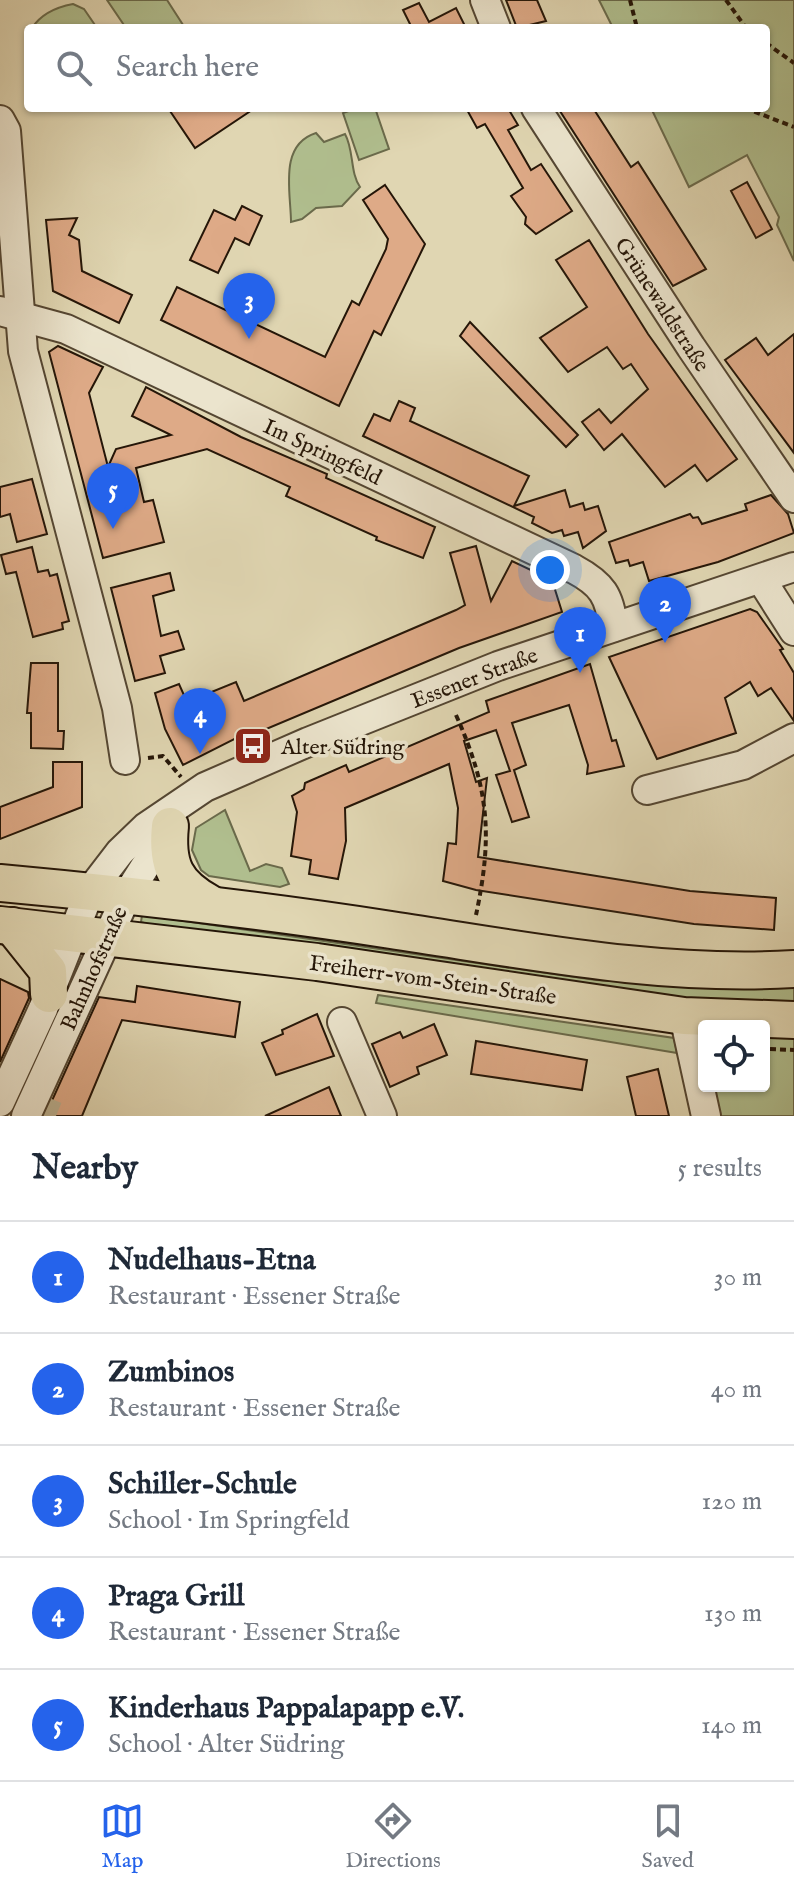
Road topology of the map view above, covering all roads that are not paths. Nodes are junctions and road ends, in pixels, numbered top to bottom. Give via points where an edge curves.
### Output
1 (485, 0) edge
2 (494, 24) edge
3 (539, 112) edge
4 (0, 120) edge
5 (10, 314) edge
6 (794, 498) edge
7 (794, 567) edge
8 (761, 579) junction
9 (613, 627) junction
10 (794, 631) edge
11 (794, 738) edge
12 (125, 760) road end
13 (205, 787) junction
14 (647, 790) dead end
15 (170, 826) junction
16 (0, 883) edge
17 (90, 891) junction
18 (127, 895) junction
19 (209, 903) junction
20 (6, 925) edge
21 (82, 935) junction
22 (794, 969) edge
23 (49, 994) junction
24 (684, 1016) junction
25 (794, 1020) edge
26 (342, 1022) dead end
27 (0, 1102) edge
28 (34, 1111) edge
29 (382, 1116) edge
30 (706, 1116) edge

1 - 2 street
3 - 6 street, Grünewaldstraße
4 - 5 street via 6,131
5 - 9 street, Im Springfeld via 66,329 574,569 605,591
5 - 12 street via 117,708
7 - 8 street, Essener Straße
8 - 9 street, Essener Straße
8 - 10 street
9 - 13 street, Essener Straße via 498,666
11 - 14 street via 743,765
13 - 15 street, Essener Straße
13 - 17 street, Essener Straße via 146,827
15 - 18 street, Bahnhofstraße
15 - 19 main road via 168,851 174,872 186,891
16 - 17 main road
17 - 18 main road, Freiherr-vom-Stein-Straße
17 - 21 street, Bahnhofstraße
18 - 19 main road, Freiherr-vom-Stein-Straße
18 - 21 street, Bahnhofstraße
19 - 22 main road, Freiherr-vom-Stein-Straße via 617,966 728,973
20 - 21 main road
20 - 23 main road via 48,971
21 - 23 street, Bahnhofstraße
21 - 24 main road, Freiherr-vom-Stein-Straße via 317,962
21 - 28 street, Bahnhofstraße
23 - 27 street, Bahnhofstraße
24 - 25 main road, Freiherr-vom-Stein-Straße
24 - 30 street
26 - 29 street

